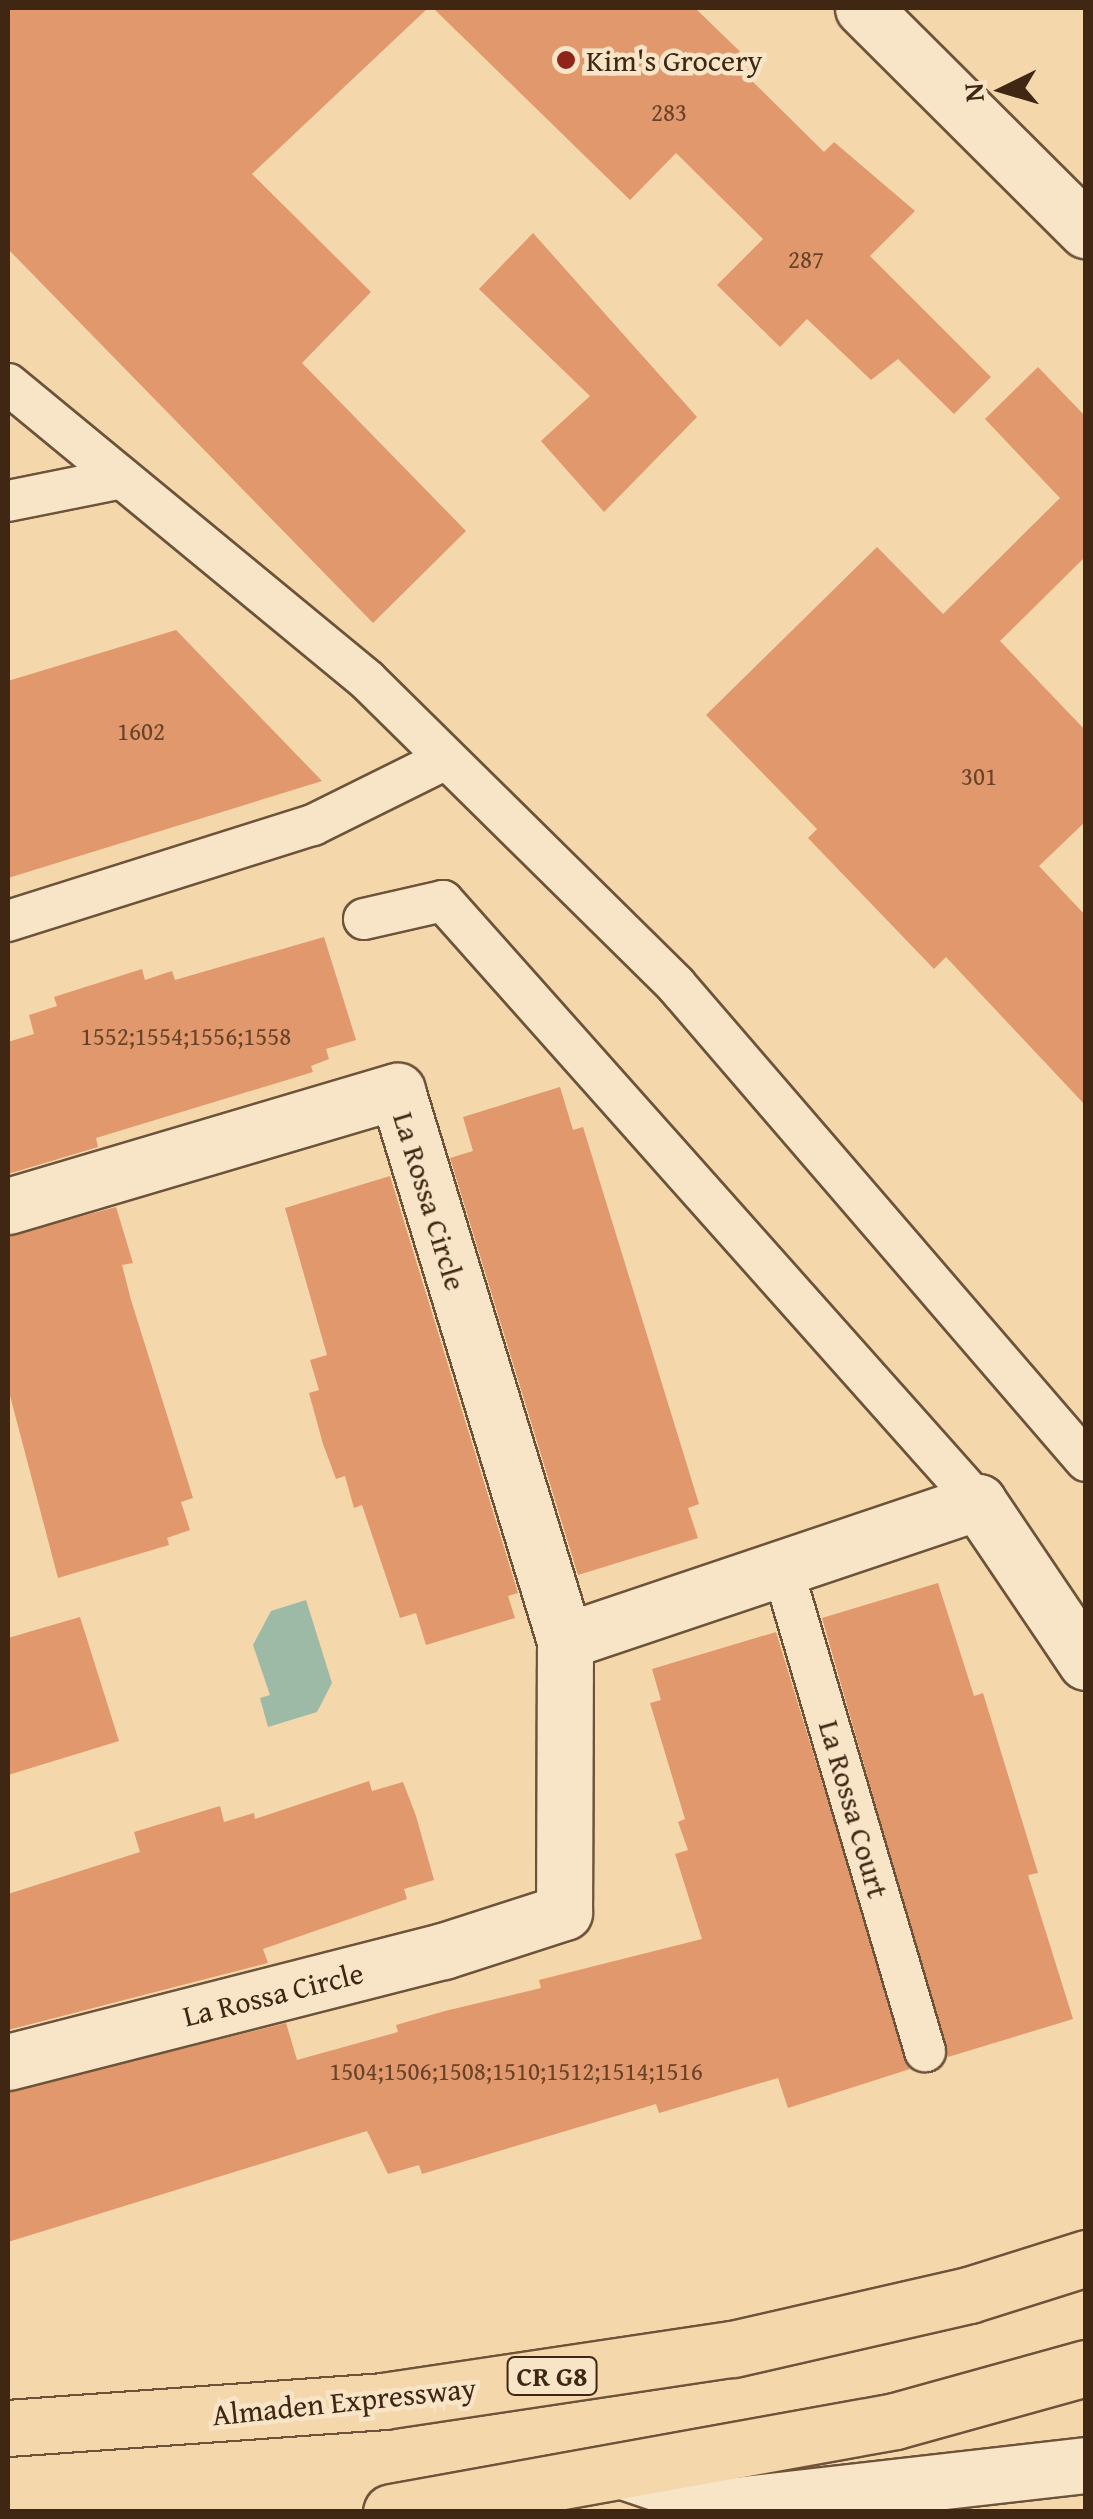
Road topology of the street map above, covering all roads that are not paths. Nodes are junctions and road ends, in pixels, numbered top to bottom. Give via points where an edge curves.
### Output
1 (863, 8) edge
2 (1086, 230) edge
3 (8, 384) edge
4 (122, 478) junction
5 (8, 500) edge
6 (446, 759) junction
7 (364, 920) dead end
8 (8, 921) edge
9 (8, 1206) edge
10 (1086, 1460) edge
11 (978, 1502) junction
12 (782, 1568) junction
13 (565, 1641) junction
14 (1086, 1662) edge
15 (926, 2051) dead end
16 (8, 2062) edge
17 (1086, 2258) edge
18 (1086, 2368) edge
19 (8, 2428) edge
20 (1086, 2465) edge
21 (626, 2472) junction
22 (939, 2498) edge
23 (777, 2506) edge
24 (392, 2512) edge

1 - 2 street
3 - 4 lane
4 - 5 lane
4 - 6 lane via 366,680
6 - 8 lane via 313,825
6 - 10 lane via 676,985
7 - 11 lane via 443,902
9 - 13 street, La Rossa Circle via 397,1092
11 - 12 street
11 - 14 street
12 - 13 street
12 - 15 lane, La Rossa Court
13 - 16 street, La Rossa Circle via 564,1912 443,1950
17 - 19 main road, Almaden Expressway / CR G8 via 969,2295 733,2349 383,2401
18 - 21 main road via 895,2421
20 - 22 street
21 - 23 street via 726,2506
21 - 24 main road
22 - 23 street

